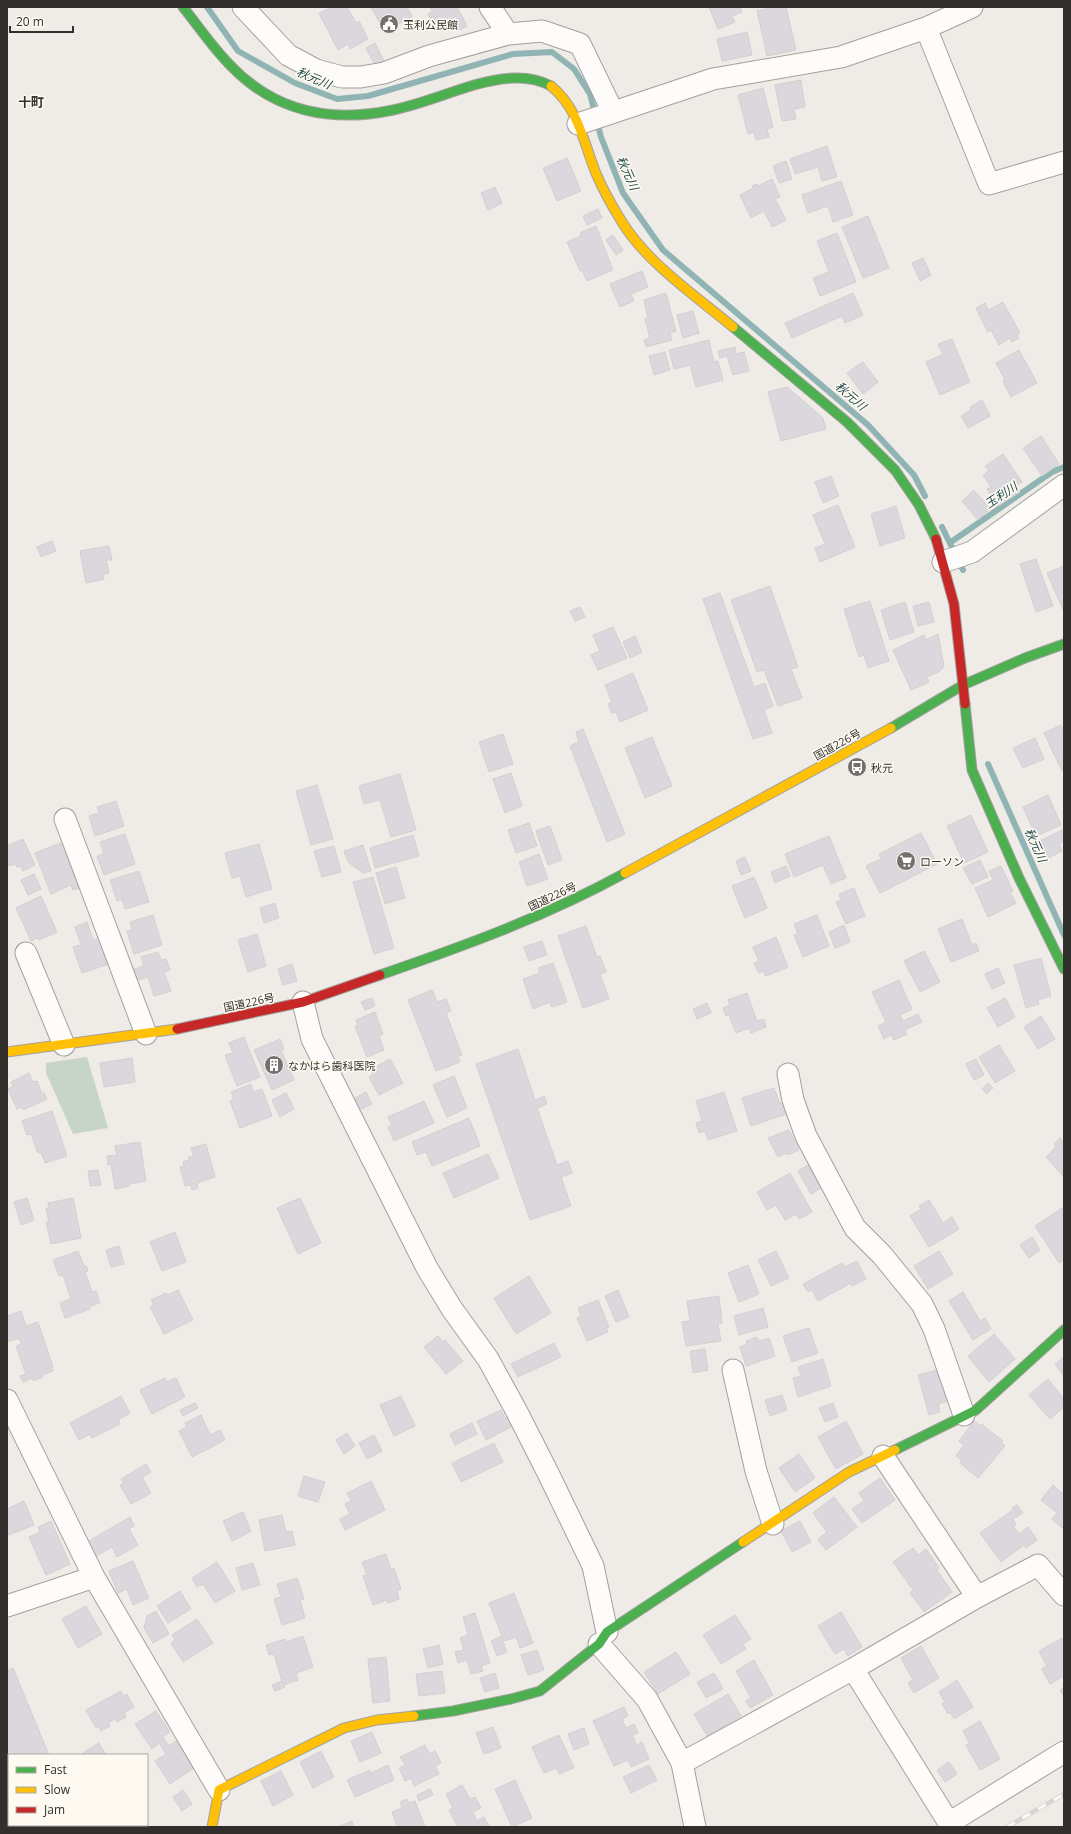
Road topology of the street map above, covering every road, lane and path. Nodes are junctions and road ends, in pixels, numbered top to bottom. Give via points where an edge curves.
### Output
1 (183, 7) edge
2 (243, 7) edge
3 (490, 7) edge
4 (972, 7) edge
5 (926, 28) junction
6 (508, 34) junction
7 (596, 118) junction
8 (1064, 162) edge
9 (1064, 485) edge
10 (945, 561) junction
11 (1064, 644) edge
12 (962, 685) junction
13 (65, 819) dead end
14 (26, 953) dead end
15 (1064, 969) edge
16 (303, 1002) junction
17 (146, 1034) junction
18 (64, 1045) junction
19 (7, 1052) edge
20 (788, 1074) dead end
21 (1064, 1330) edge
22 (733, 1370) dead end
23 (7, 1400) edge
24 (964, 1415) junction
25 (883, 1456) junction
26 (773, 1524) junction
27 (94, 1577) junction
28 (1064, 1595) edge
29 (977, 1596) junction
30 (7, 1606) edge
31 (603, 1638) junction
32 (853, 1668) junction
33 (1064, 1752) edge
34 (682, 1763) junction
35 (219, 1790) junction
36 (212, 1827) edge
37 (695, 1827) edge

1 - 7 main road via 238,74 273,99 295,108 327,114 368,115 506,78 532,79 550,86 569,104
2 - 6 street via 288,55 316,70 342,77 384,73 429,56
3 - 6 street
4 - 5 street
5 - 7 street via 841,57 712,79
5 - 8 street via 990,184
6 - 7 street via 542,31 580,44
7 - 10 main road via 596,171 631,236 654,261 847,422 895,470 936,536
9 - 10 street via 972,552
10 - 12 main road via 954,604
11 - 12 main road, 国道226号
12 - 15 main road via 972,770
12 - 16 main road, 国道226号 via 877,736 606,884 473,943
13 - 17 street
14 - 18 street
16 - 17 main road, 国道226号
16 - 31 street via 312,1039 427,1268 452,1309 488,1359 593,1566
17 - 18 main road, 国道226号
18 - 19 main road, 国道226号
20 - 24 street via 793,1100 806,1136 855,1228 882,1255 922,1304 934,1329
21 - 24 main road via 976,1410
22 - 26 street via 756,1471
23 - 27 street
24 - 25 main road
25 - 26 main road via 849,1472
25 - 29 street
26 - 31 main road
27 - 30 street
27 - 35 street
28 - 29 street via 1038,1565
29 - 32 street
31 - 34 street via 647,1699
31 - 35 main road via 540,1691 453,1711 377,1720 344,1728
32 - 33 street via 949,1823
32 - 34 street
34 - 37 street
35 - 36 main road

